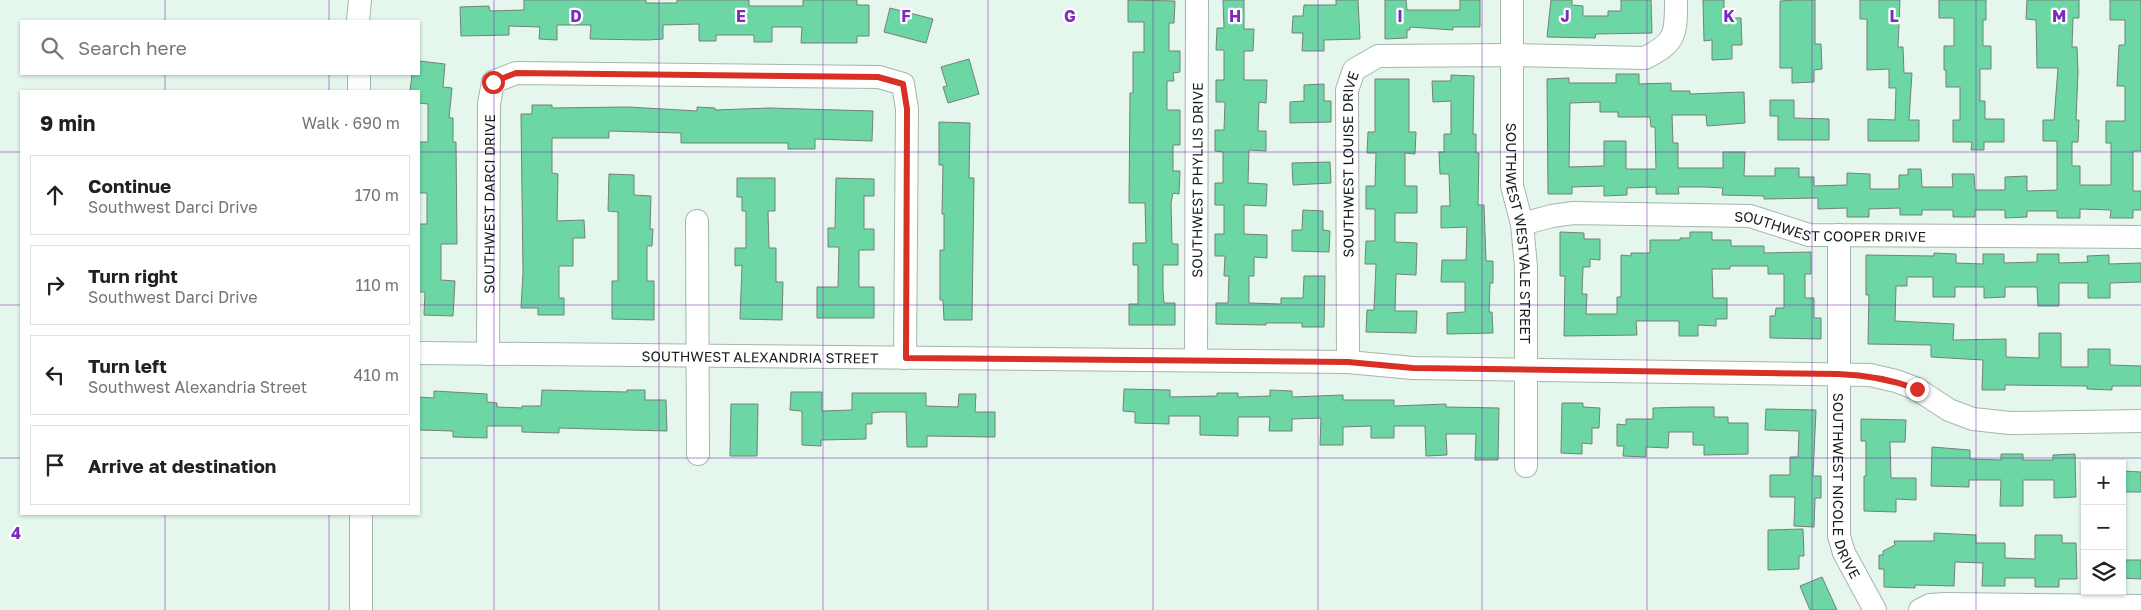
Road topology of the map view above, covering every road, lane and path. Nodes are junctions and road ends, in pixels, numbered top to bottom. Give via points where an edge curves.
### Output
1 (360, 0) edge
2 (1197, 0) edge
3 (1512, 0) edge
4 (1676, 0) edge
5 (358, 20) edge
6 (1512, 55) junction
7 (359, 75) edge
8 (359, 90) edge
9 (697, 221) dead end
10 (1522, 224) junction
11 (1839, 235) junction
12 (2141, 237) edge
13 (420, 353) edge
14 (488, 354) junction
15 (698, 356) junction
16 (906, 358) junction
17 (1196, 360) junction
18 (1348, 362) junction
19 (1525, 370) junction
20 (1838, 374) junction
21 (2141, 422) edge
22 (698, 454) dead end
23 (1526, 466) dead end
24 (362, 515) edge
25 (2141, 606) edge
26 (361, 610) edge
27 (1875, 610) edge
28 (1920, 610) edge

1 - 5 street
2 - 17 street, SOUTHWEST PHYLLIS DRIVE
3 - 6 street, SOUTHWEST WESTVALE STREET
4 - 6 street, SOUTHWEST LOUISE DRIVE via 1676,30 1665,48 1646,58
6 - 10 street, SOUTHWEST WESTVALE STREET via 1512,186
6 - 18 street, SOUTHWEST LOUISE DRIVE via 1378,56 1354,70 1347,90
7 - 8 street
9 - 15 street
10 - 11 street, SOUTHWEST COOPER DRIVE via 1572,213 1735,214 1762,219 1809,235
10 - 19 street, SOUTHWEST WESTVALE STREET via 1526,268
11 - 12 street, SOUTHWEST COOPER DRIVE
11 - 20 street, SOUTHWEST NICOLE DRIVE
13 - 14 street, SOUTHWEST ALEXANDRIA STREET
14 - 15 street, SOUTHWEST ALEXANDRIA STREET
14 - 16 street, SOUTHWEST DARCI DRIVE via 489,104 493,82 516,73 536,73 878,77 903,84 907,109
15 - 16 street, SOUTHWEST ALEXANDRIA STREET
15 - 22 street
16 - 17 street, SOUTHWEST ALEXANDRIA STREET
17 - 18 street, SOUTHWEST ALEXANDRIA STREET
18 - 19 street, SOUTHWEST ALEXANDRIA STREET via 1413,368
19 - 20 street, SOUTHWEST ALEXANDRIA STREET
19 - 23 street, SOUTHWEST WESTVALE STREET
20 - 21 street, SOUTHWEST ALEXANDRIA STREET via 1870,375 1896,381 1917,389 1949,410 1973,418 2010,423
20 - 27 street, SOUTHWEST NICOLE DRIVE via 1838,536
24 - 26 street
25 - 28 street via 1945,604 1930,605

